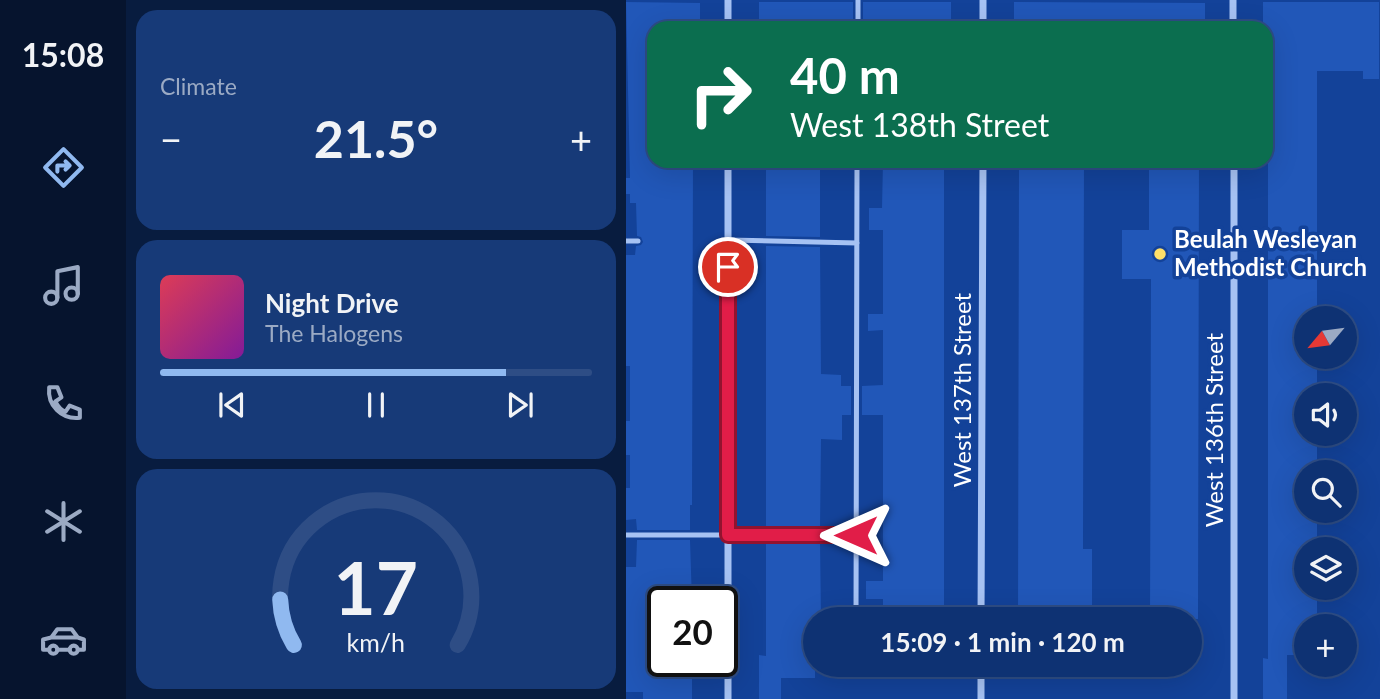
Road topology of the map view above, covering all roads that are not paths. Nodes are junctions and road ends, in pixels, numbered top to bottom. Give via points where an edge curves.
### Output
1 (729, 0) edge
2 (858, 0) edge
3 (983, 0) edge
4 (1233, 0) edge
5 (729, 21) edge
6 (858, 21) edge
7 (983, 21) edge
8 (1233, 21) edge
9 (728, 168) edge
10 (857, 168) edge
11 (983, 168) edge
12 (1234, 168) edge
13 (728, 240) junction
14 (626, 241) edge
15 (638, 241) dead end
16 (857, 243) junction
17 (626, 535) edge
18 (728, 535) junction
19 (856, 535) junction
20 (856, 607) edge
21 (981, 607) edge
22 (981, 677) edge
23 (728, 699) edge
24 (981, 699) edge
25 (1234, 699) edge

1 - 5 street
2 - 6 lane
3 - 7 street
4 - 8 street
9 - 13 street
10 - 16 lane
11 - 21 street, West 137th Street
12 - 25 street, West 136th Street
13 - 16 lane
13 - 18 street
14 - 15 lane
16 - 19 lane
17 - 18 lane
18 - 19 lane
18 - 23 street
19 - 20 lane
22 - 24 street

